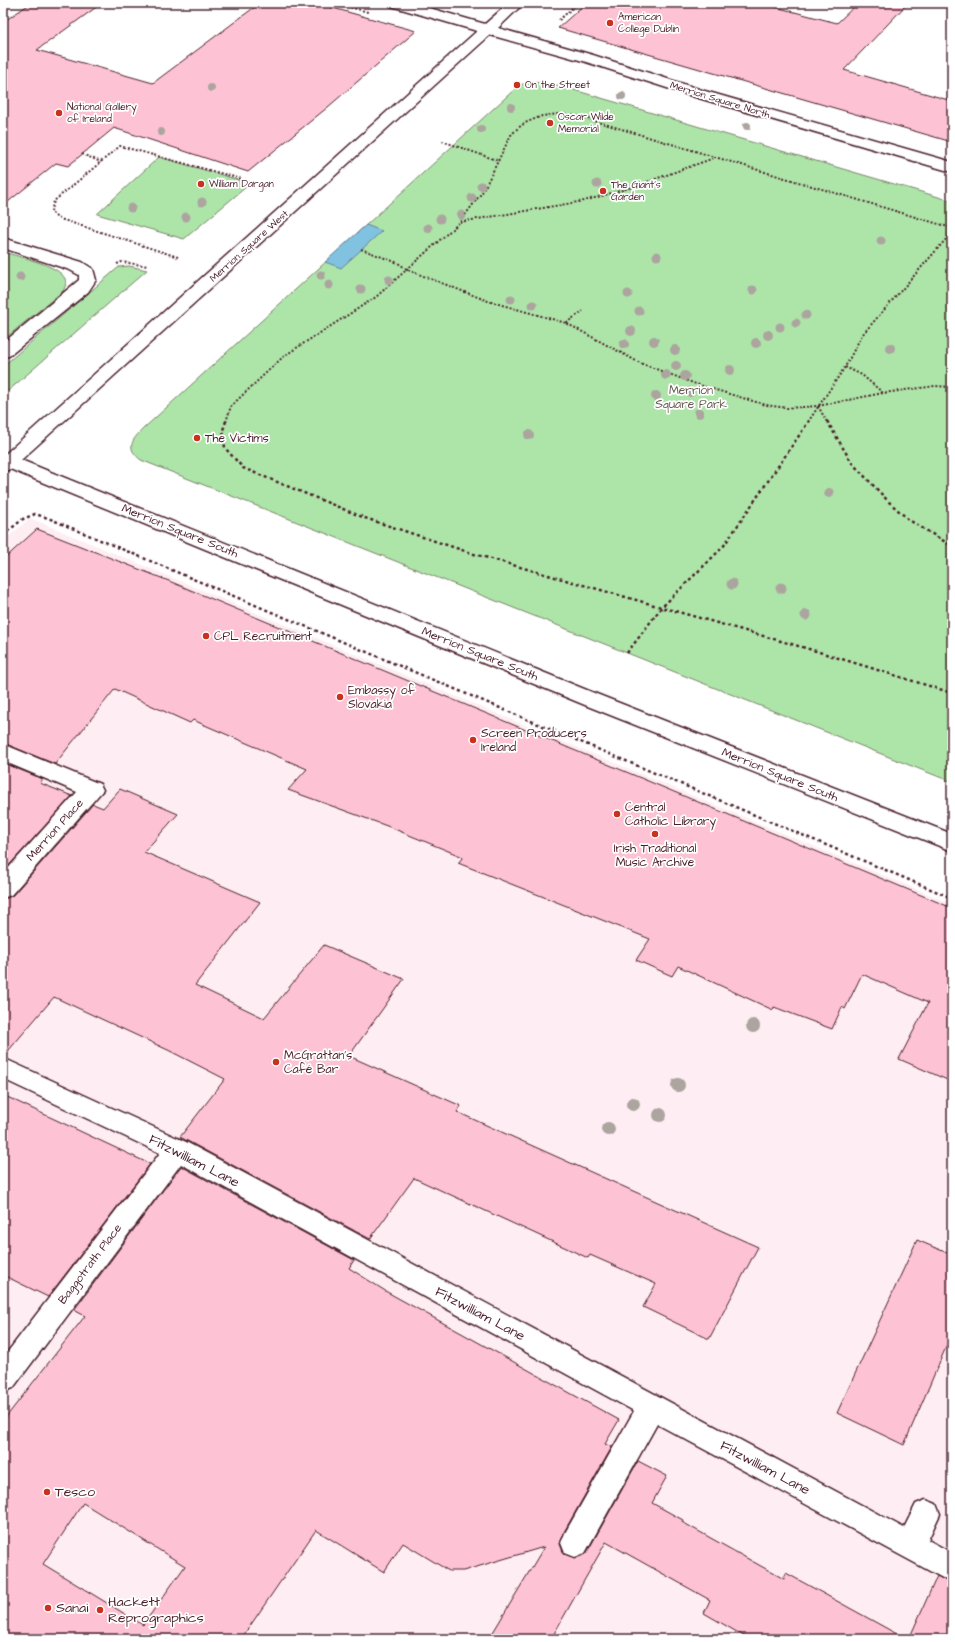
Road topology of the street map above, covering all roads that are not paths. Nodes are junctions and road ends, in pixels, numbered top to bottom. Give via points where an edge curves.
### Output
1 (396, 3) edge
2 (517, 3) edge
3 (488, 29) junction
4 (952, 167) edge
5 (3, 243) edge
6 (3, 352) edge
7 (6, 464) edge
8 (3, 752) edge
9 (952, 843) edge
10 (3, 889) edge
11 (3, 1068) edge
12 (177, 1150) junction
13 (3, 1379) edge
14 (651, 1407) junction
15 (926, 1514) dead end
16 (575, 1543) dead end
17 (910, 1546) junction
18 (952, 1569) edge

1 - 3 street, Merrion Square North
2 - 3 street, Merrion Square West
3 - 4 street, Merrion Square North
3 - 7 street, Merrion Square West
5 - 6 street via 76,266 87,273 88,280 82,288
7 - 9 street, Merrion Square South
8 - 10 street, Merrion Place via 92,790
11 - 12 street, Fitzwilliam Lane
12 - 13 street, Baggotrath Place
12 - 14 street, Fitzwilliam Lane
14 - 16 street
14 - 17 street, Fitzwilliam Lane via 729,1439
15 - 17 street
17 - 18 street, Fitzwilliam Lane

